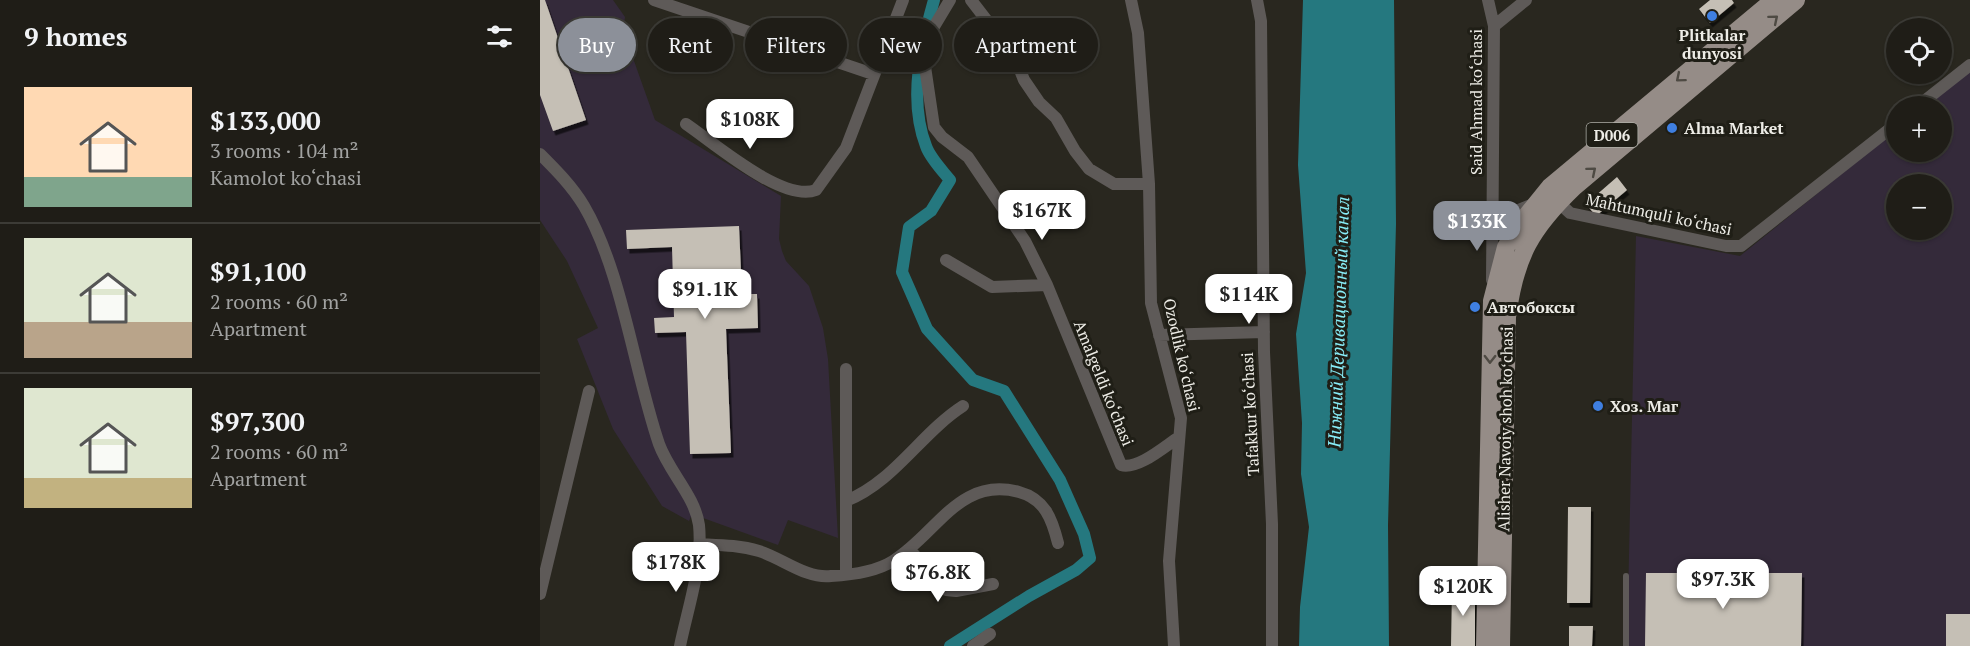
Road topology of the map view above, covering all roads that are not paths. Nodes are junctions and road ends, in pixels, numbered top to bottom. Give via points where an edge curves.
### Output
1 (654, 0) edge
2 (903, 0) edge
3 (950, 0) edge
4 (971, 0) edge
5 (1131, 0) edge
6 (1257, 0) edge
7 (1488, 0) edge
8 (1526, 0) edge
9 (1774, 0) edge
10 (1793, 1) edge
11 (1494, 26) junction
12 (1970, 65) edge
13 (873, 74) junction
14 (1931, 96) edge
15 (686, 124) dead end
16 (1886, 132) edge
17 (540, 154) edge
18 (1149, 184) junction
19 (1558, 202) junction
20 (1535, 203) junction
21 (1492, 204) junction
22 (946, 260) dead end
23 (1047, 285) junction
24 (1492, 301) junction
25 (1264, 332) junction
26 (1159, 335) junction
27 (846, 369) dead end
28 (589, 391) dead end
29 (963, 406) dead end
30 (1179, 437) junction
31 (846, 501) junction
32 (1058, 543) dead end
33 (699, 544) junction
34 (910, 550) junction
35 (846, 573) junction
36 (1626, 576) dead end
37 (993, 584) dead end
38 (540, 594) edge
39 (990, 634) dead end
40 (680, 646) edge
41 (973, 646) edge
42 (1174, 646) edge
43 (1272, 646) edge
44 (1485, 646) edge
45 (1501, 646) edge
46 (1626, 646) edge

1 - 13 street
2 - 13 street
3 - 23 street, Amalgeldi ko‘chasi via 932,30 924,60 934,127 963,151 988,184 1025,241
4 - 18 street via 1015,57 1029,87 1061,125 1089,169 1114,184
5 - 18 street, Ozodlik ko‘chasi via 1138,33
6 - 25 street, Tafakkur ko‘chasi via 1261,21
7 - 11 street, Said Ahmad ko‘chasi
8 - 11 street
9 -> 20 main road, D006
19 -> 10 main road, D006
11 - 21 street, Said Ahmad ko‘chasi
12 - 14 street
13 - 15 street via 846,148 816,190 807,193 772,183
16 - 19 street, Mahtumquli ko‘chasi via 1741,246 1570,213
17 - 33 street via 568,182 597,232 660,445 698,518
18 - 26 street, Ozodlik ko‘chasi via 1149,268
19 - 45 main road, Alisher Navoiy shoh koʻchasi / D006 via 1522,252 1511,285 1507,317
20 - 21 street via 1506,215 1498,213
20 - 24 main road, D006 via 1506,247
21 - 24 street, Said Ahmad ko‘chasi
22 - 23 street via 992,288
23 - 30 street, Amalgeldi ko‘chasi via 1121,465 1143,459
24 -> 44 main road, Alisher Navoiy shoh koʻchasi / D006
25 - 26 street
25 - 43 street, Tafakkur ko‘chasi via 1272,524
26 - 30 street, Ozodlik ko‘chasi via 1181,418
27 - 31 street
28 - 38 street
29 - 31 street via 864,494
30 - 42 street, Ozodlik ko‘chasi via 1169,594
31 - 35 street
32 - 34 street via 1052,520 1042,504 1028,494 998,489 970,494
33 - 35 street via 759,551 812,575
33 - 40 street
34 - 35 street via 874,569
34 - 37 street via 946,590
36 - 46 lane
39 - 41 street

